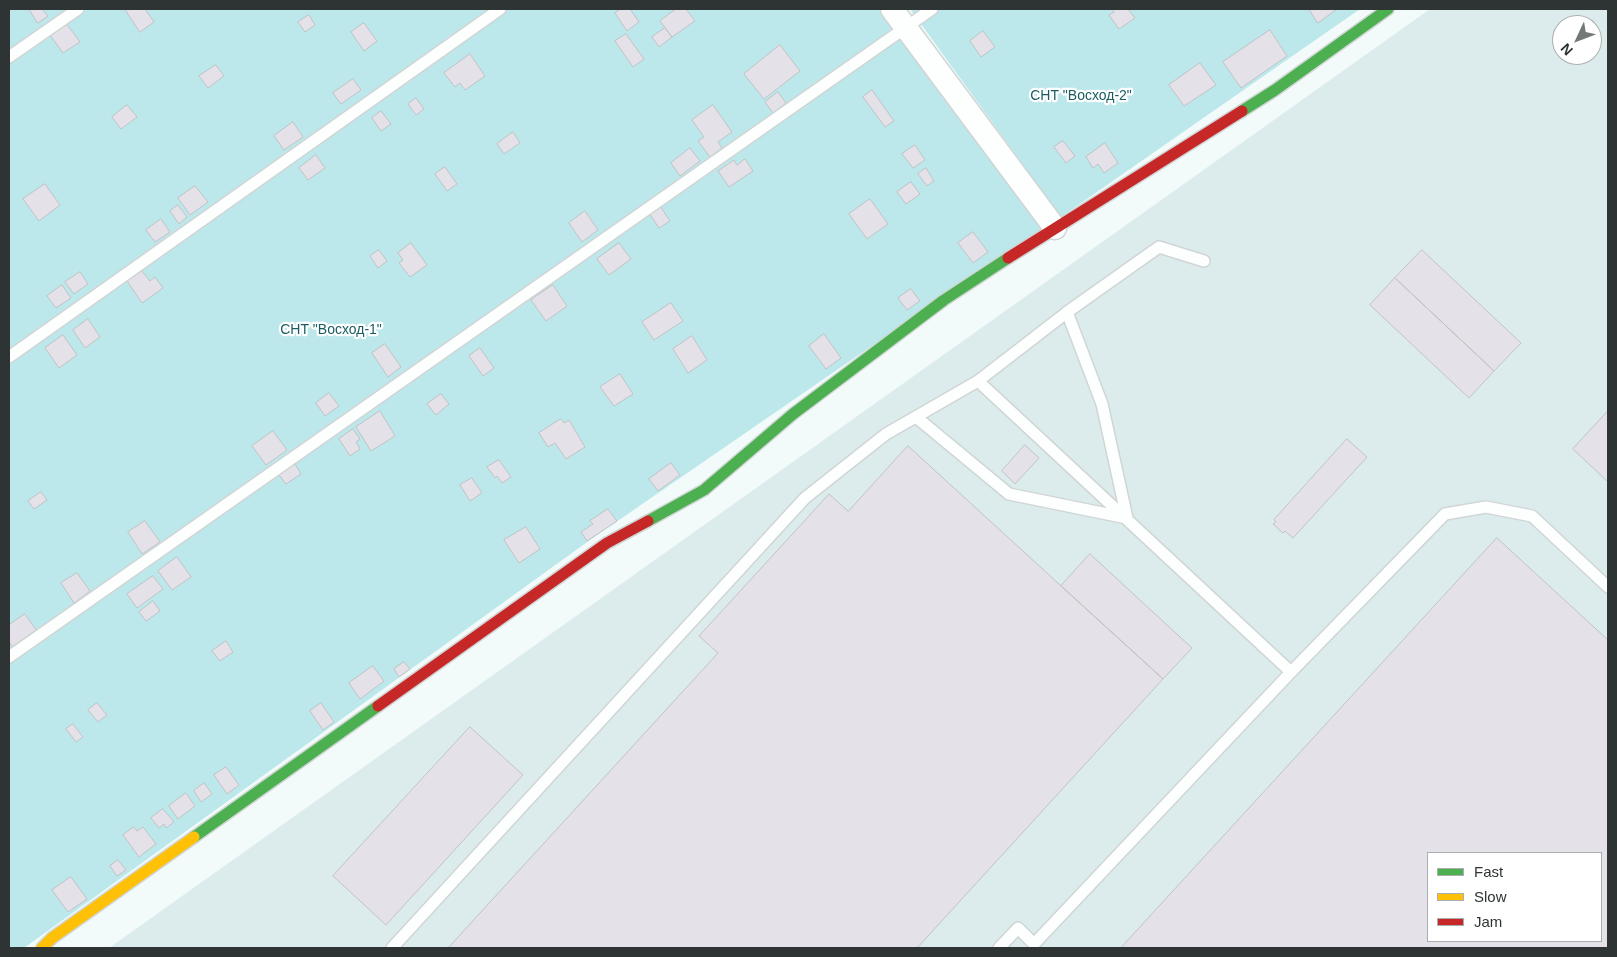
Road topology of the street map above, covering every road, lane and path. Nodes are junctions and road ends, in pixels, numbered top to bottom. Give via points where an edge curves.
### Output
1 (78, 9) edge
2 (500, 9) edge
3 (892, 9) edge
4 (932, 9) edge
5 (1388, 9) edge
6 (905, 28) junction
7 (9, 57) edge
8 (1055, 228) junction
9 (1204, 262) dead end
10 (1067, 312) junction
11 (9, 357) edge
12 (978, 380) junction
13 (916, 417) junction
14 (1127, 518) junction
15 (1608, 588) edge
16 (9, 657) edge
17 (1291, 672) junction
18 (42, 948) edge
19 (392, 948) edge
20 (999, 948) edge

1 - 7 lane
2 - 11 lane
3 - 6 street
4 - 6 lane
5 - 8 street via 1275,90
6 - 8 street
6 - 16 lane
8 - 18 street via 944,300 793,414 704,490 606,543
9 - 10 lane via 1159,247
10 - 12 lane
10 - 14 lane via 1102,404
12 - 13 lane
12 - 14 lane
13 - 14 lane via 1010,494
13 - 19 lane via 886,434 805,498
14 - 17 lane
15 - 17 lane via 1532,516 1486,507 1445,514
17 - 20 lane via 1034,944 1018,928

